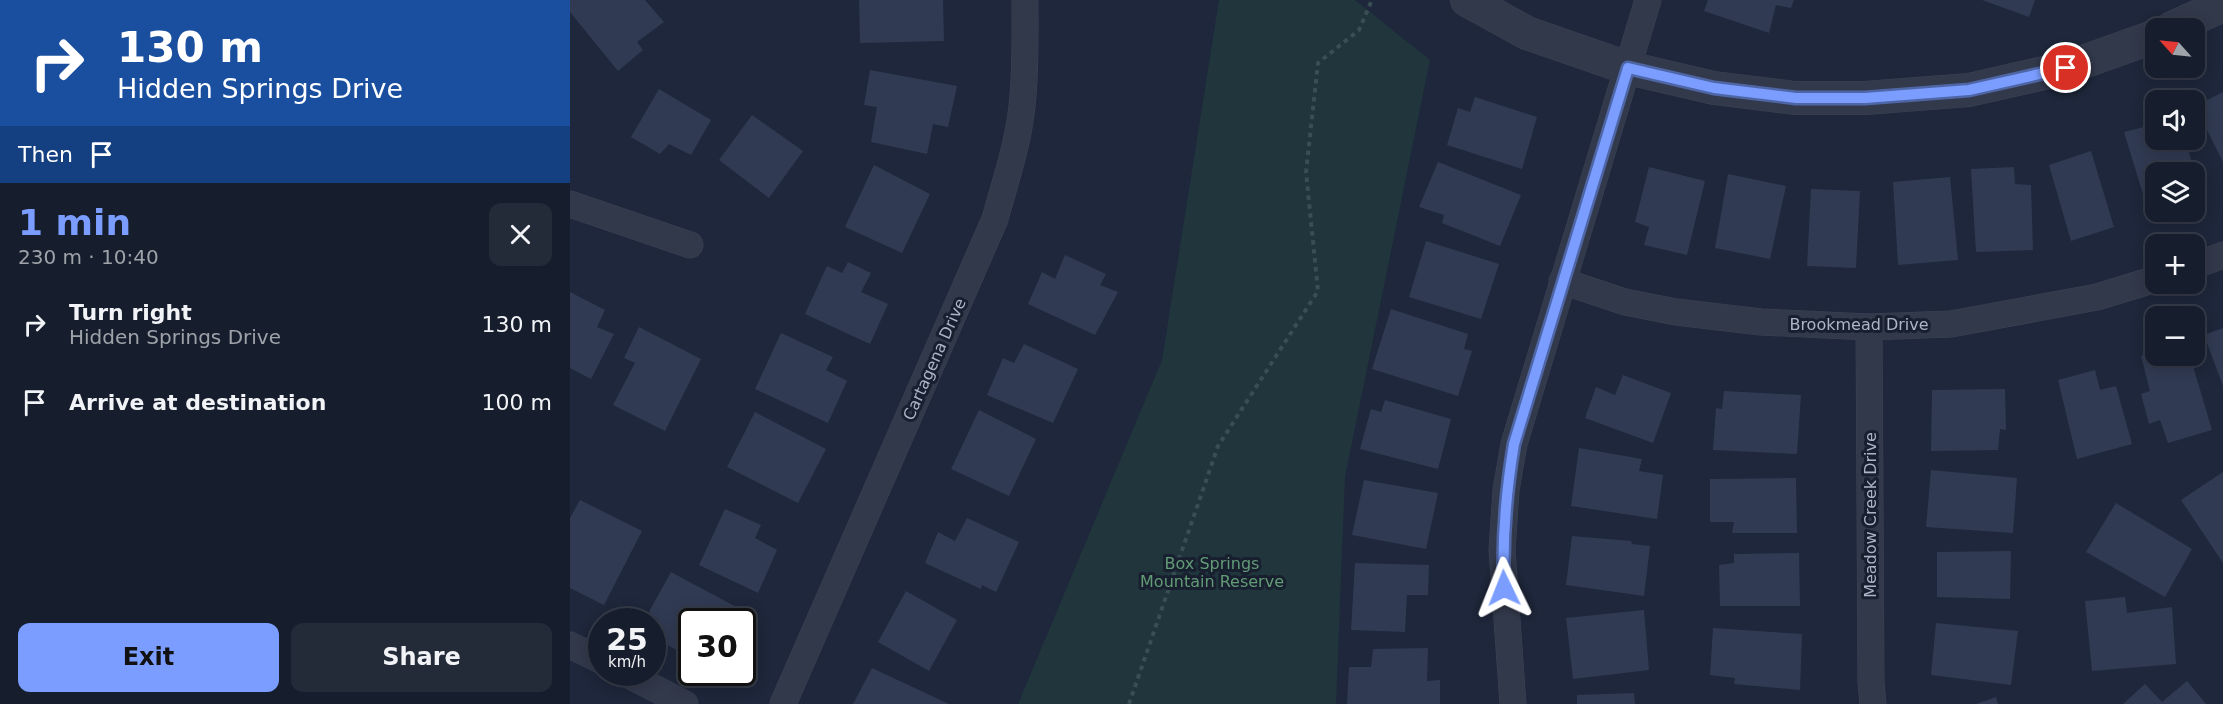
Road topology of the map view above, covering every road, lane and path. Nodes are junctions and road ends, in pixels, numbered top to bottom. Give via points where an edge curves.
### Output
1 (1025, 0) edge
2 (1372, 0) edge
3 (1467, 0) edge
4 (1648, 0) edge
5 (2223, 5) edge
6 (2194, 18) edge
7 (2145, 40) edge
8 (1628, 68) junction
9 (570, 204) edge
10 (690, 244) dead end
11 (2223, 255) edge
12 (2205, 262) edge
13 (1562, 281) junction
14 (2145, 282) edge
15 (1869, 327) junction
16 (570, 645) edge
17 (588, 654) edge
18 (650, 686) edge
19 (685, 704) edge
20 (783, 704) edge
21 (1129, 704) edge
22 (1513, 704) edge
23 (1873, 704) edge

1 - 20 street, Cartagena Drive via 1022,108 995,219
2 - 21 path via 1359,30 1318,63 1306,172 1318,291 1218,446
3 - 8 street via 1527,33
4 - 8 street
5 - 6 street
7 - 8 street via 2066,68 1969,90 1865,98 1796,98 1714,88
8 - 13 street
9 - 10 street
11 - 12 street
13 - 15 street, Brookmead Drive via 1625,302 1676,312 1761,322
13 - 22 street via 1514,444 1506,490 1502,550
14 - 15 street, Brookmead Drive via 2097,297 1951,324
15 - 23 street, Meadow Creek Drive
16 - 17 street
18 - 19 street

